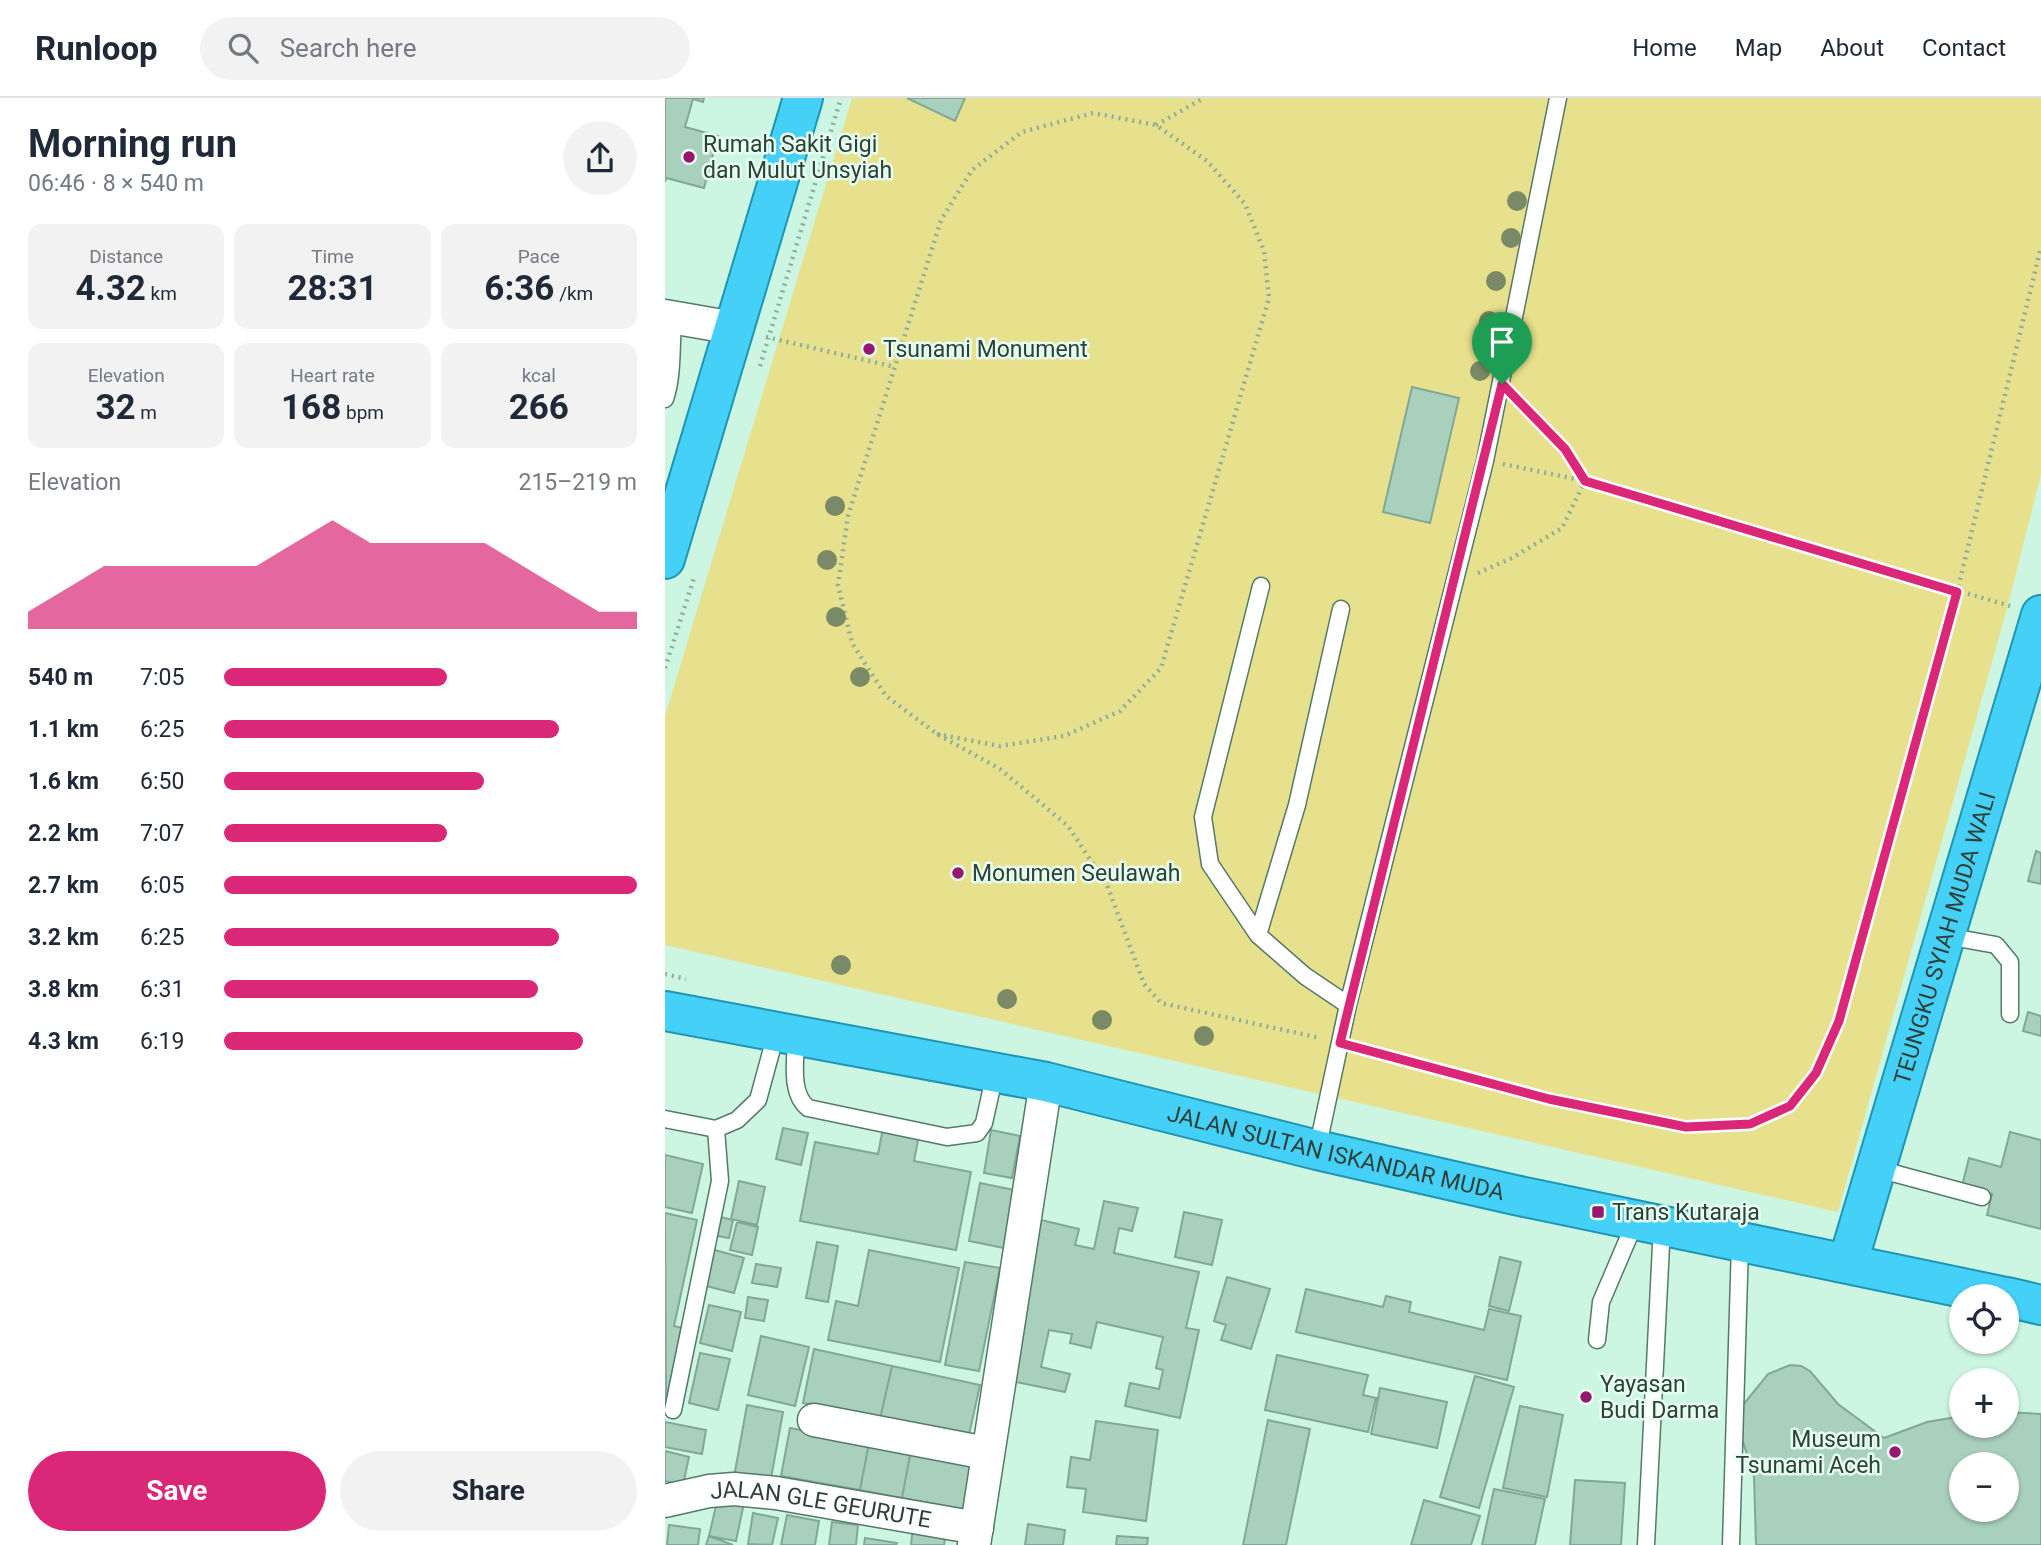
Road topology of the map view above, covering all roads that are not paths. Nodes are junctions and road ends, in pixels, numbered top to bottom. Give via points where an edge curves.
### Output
1 (803, 98) edge
2 (1558, 98) edge
3 (669, 316) edge
4 (734, 328) junction
5 (665, 399) edge
6 (666, 553) edge
7 (1261, 586) dead end
8 (1341, 609) dead end
9 (2041, 615) edge
10 (1258, 935) junction
11 (1946, 936) junction
12 (1348, 1005) junction
13 (665, 1011) edge
14 (2010, 1014) dead end
15 (787, 1032) junction
16 (995, 1073) junction
17 (1046, 1082) junction
18 (665, 1119) edge
19 (716, 1129) junction
20 (1317, 1150) junction
21 (1878, 1169) junction
22 (1982, 1196) dead end
23 (1649, 1222) junction
24 (1741, 1244) junction
25 (1848, 1262) junction
26 (1949, 1284) edge
27 (2019, 1300) edge
28 (2041, 1305) edge
29 (1597, 1340) dead end
30 (673, 1410) dead end
31 (814, 1420) dead end
32 (986, 1452) junction
33 (665, 1501) edge
34 (975, 1536) edge
35 (1646, 1545) edge
36 (1731, 1545) edge

1 - 4 highway
2 - 12 lane via 1485,461
3 - 4 street
3 - 5 lane via 673,374
4 - 6 highway
7 - 10 lane via 1203,817 1210,864
8 - 10 lane via 1297,805
9 - 11 highway, TEUNGKU SYIAH MUDA WALI
10 - 12 lane via 1305,976
11 - 14 lane via 1996,945 2010,962
11 - 21 highway, TEUNGKU SYIAH MUDA WALI
12 - 20 lane
13 - 15 highway, JALAN SULTAN ISKANDAR MUDA
15 - 16 highway, JALAN SULTAN ISKANDAR MUDA
15 - 16 lane via 800,1101 842,1118 947,1137 977,1133 984,1123
15 - 19 lane via 758,1100 737,1119
16 - 17 highway, JALAN SULTAN ISKANDAR MUDA
17 - 20 highway, JALAN SULTAN ISKANDAR MUDA
17 - 32 street
18 - 19 lane
19 - 30 lane via 720,1181
20 - 23 highway, JALAN SULTAN ISKANDAR MUDA
21 - 22 lane
21 - 25 highway, TEUNGKU SYIAH MUDA WALI
23 - 24 highway, JALAN SULTAN ISKANDAR MUDA
23 - 29 lane via 1601,1303
23 - 35 lane
24 - 25 highway, JALAN SULTAN ISKANDAR MUDA
24 - 36 lane
25 - 26 highway, JALAN SULTAN ISKANDAR MUDA
27 - 28 highway, JALAN SULTAN ISKANDAR MUDA
31 - 32 street
32 - 34 street
33 - 34 street, JALAN GLE GEURUTE via 709,1491 744,1490

